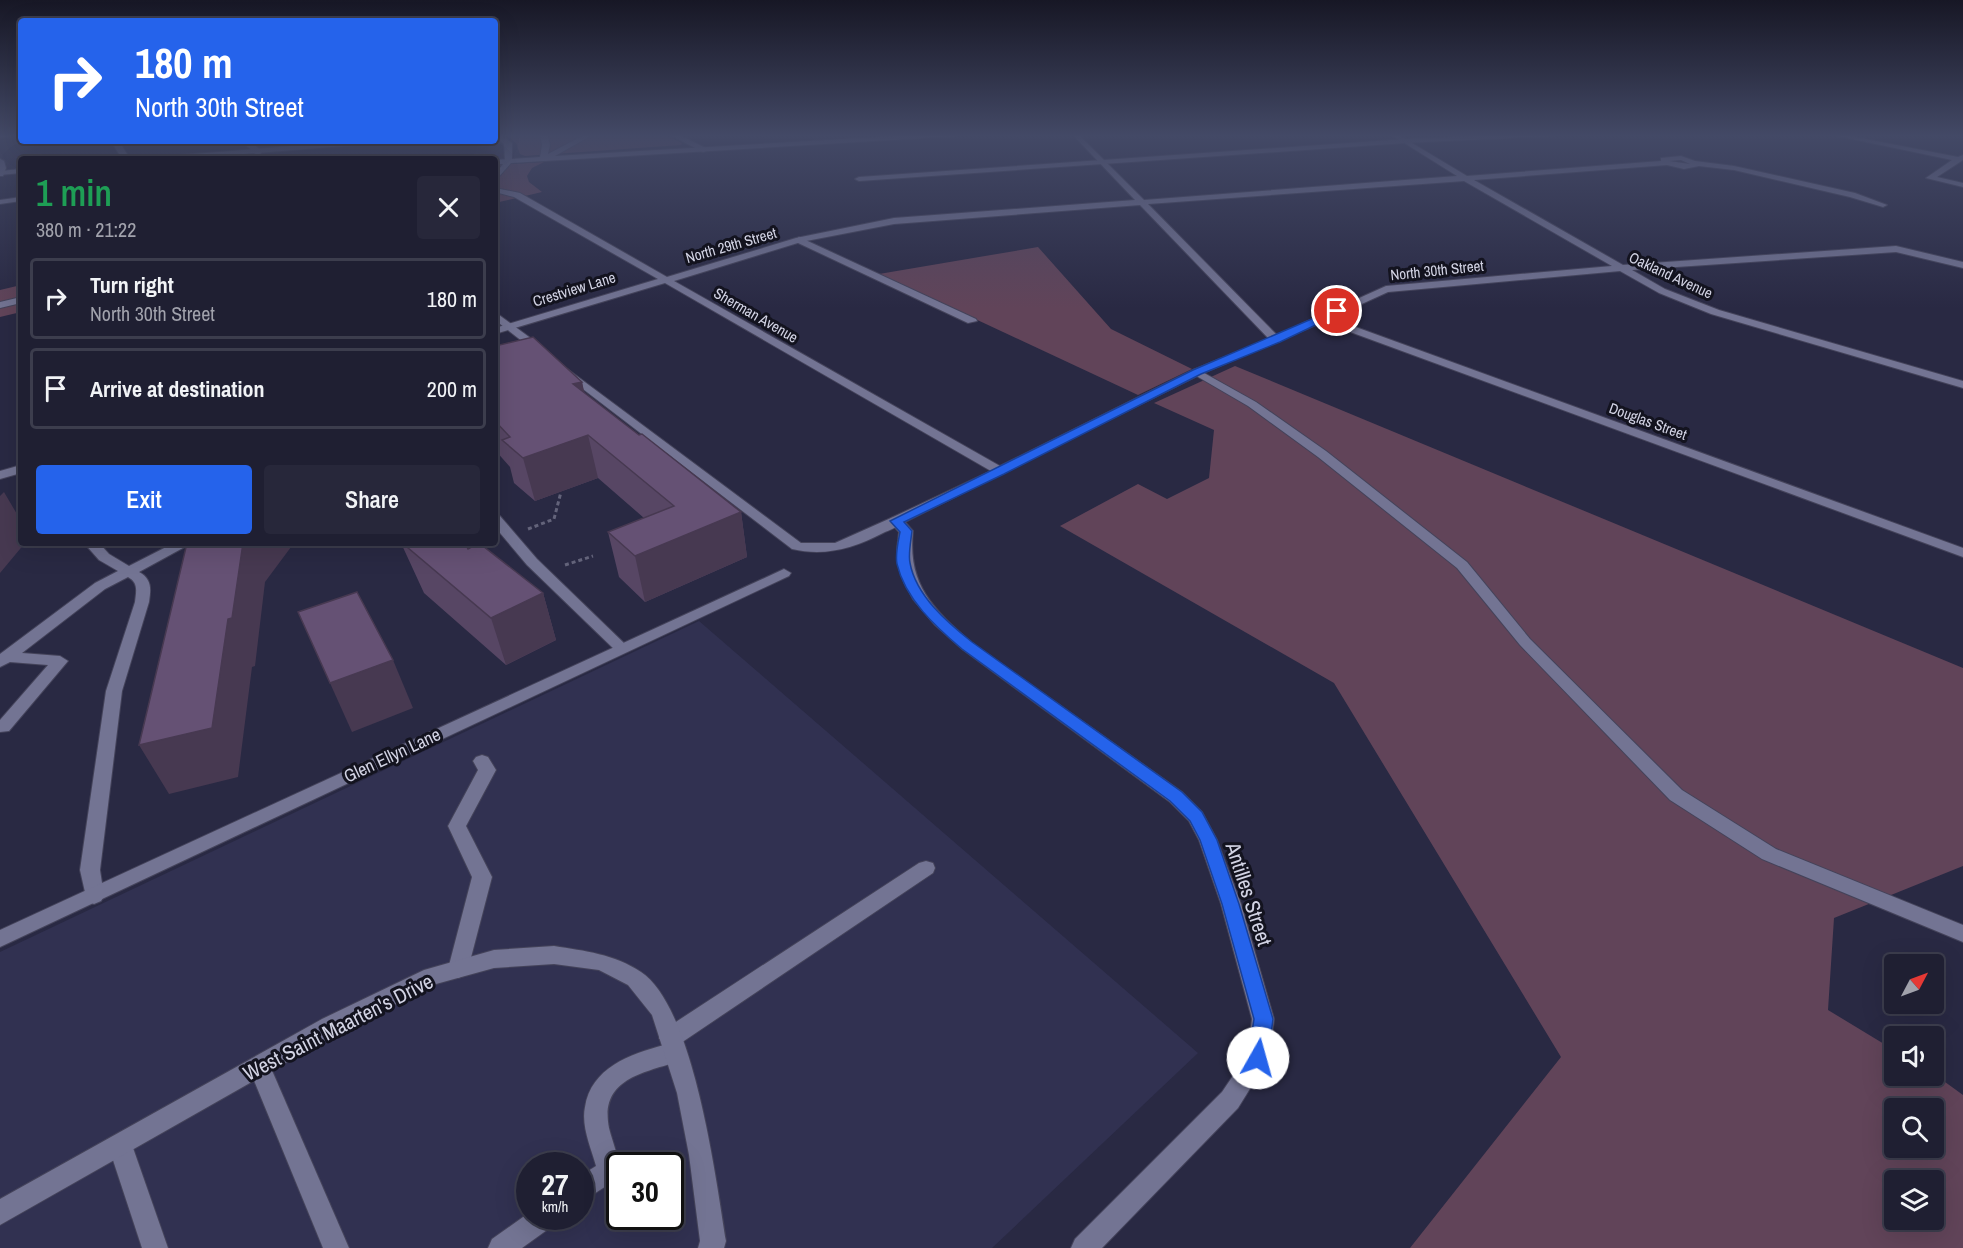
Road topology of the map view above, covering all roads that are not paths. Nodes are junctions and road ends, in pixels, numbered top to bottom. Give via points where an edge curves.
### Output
1 (505, 192) edge
2 (1133, 192) edge
3 (1264, 192) edge
4 (1489, 192) edge
5 (1840, 192) edge
6 (18, 200) edge
7 (1141, 201) junction
8 (0, 202) edge
9 (1883, 205) dead end
10 (799, 240) junction
11 (1960, 264) edge
12 (1619, 268) junction
13 (662, 279) junction
14 (18, 301) edge
15 (0, 305) edge
16 (498, 317) edge
17 (1322, 318) junction
18 (972, 321) dead end
19 (510, 326) junction
20 (498, 330) edge
21 (1276, 340) junction
22 (1197, 372) junction
23 (1963, 385) edge
24 (18, 470) edge
25 (1000, 471) junction
26 (0, 475) edge
27 (896, 521) junction
28 (498, 522) edge
29 (94, 546) edge
30 (180, 546) edge
31 (1963, 553) edge
32 (126, 572) junction
33 (784, 573) dead end
34 (621, 648) junction
35 (3, 660) edge
36 (3, 727) dead end
37 (482, 761) dead end
38 (926, 868) dead end
39 (94, 896) junction
40 (1963, 934) edge
41 (0, 939) edge
42 (458, 969) junction
43 (672, 1046) junction
44 (259, 1066) junction
45 (120, 1145) junction
46 (594, 1181) edge
47 (0, 1213) edge
48 (526, 1230) edge
49 (155, 1248) edge
50 (336, 1248) edge
51 (501, 1248) edge
52 (711, 1248) edge
53 (1084, 1248) edge

1 - 13 street, Sherman Avenue via 517,195
2 - 7 street
3 - 7 street, North 29th Street
4 - 12 street, Oakland Avenue
5 - 9 street, North 29th Street
6 - 8 street
7 - 10 street, North 29th Street via 894,221
7 - 21 street
10 - 13 street, North 29th Street
10 - 18 street
11 - 12 street, North 30th Street via 1896,249
12 - 17 street, North 30th Street via 1386,289
12 - 23 street, Oakland Avenue via 1715,312
13 - 19 street, Crestview Lane
13 - 25 street, Sherman Avenue
14 - 15 street
16 - 19 street, North 30th Street
17 - 21 street, North 30th Street
17 - 31 street, Douglas Street
19 - 20 street, Crestview Lane
19 - 27 street, North 30th Street via 797,546 829,550
21 - 22 street, North 30th Street
22 - 25 street, North 30th Street
22 - 40 street via 1313,447 1462,565 1525,642 1676,795 1769,854
24 - 26 street
25 - 27 street, North 30th Street
27 - 53 street, Antilles Street via 906,531 903,562 911,585 942,625 1176,796 1196,817 1227,894 1263,1019 1258,1058 1230,1100
28 - 34 street via 544,574
29 - 32 street
30 - 32 street
32 - 35 street via 100,586
32 - 39 street via 140,579 144,588 114,692 90,870
33 - 34 street, Glen Ellyn Lane
34 - 39 street, Glen Ellyn Lane
35 - 36 street via 60,661
37 - 42 street via 487,770 457,826 482,877
38 - 43 street
39 - 41 street, Glen Ellyn Lane
42 - 43 street, West Saint Maarten's Drive via 494,959 554,955 602,962 635,979 661,1011
42 - 44 street, West Saint Maarten's Drive via 431,976 365,1007
43 - 46 street via 630,1065 606,1084 596,1107 609,1171
43 - 52 street, West Saint Maarten's Drive via 688,1093 701,1155
44 - 45 street, West Saint Maarten's Drive
44 - 50 street
45 - 47 street, West Saint Maarten's Drive
45 - 49 street
48 - 51 street

